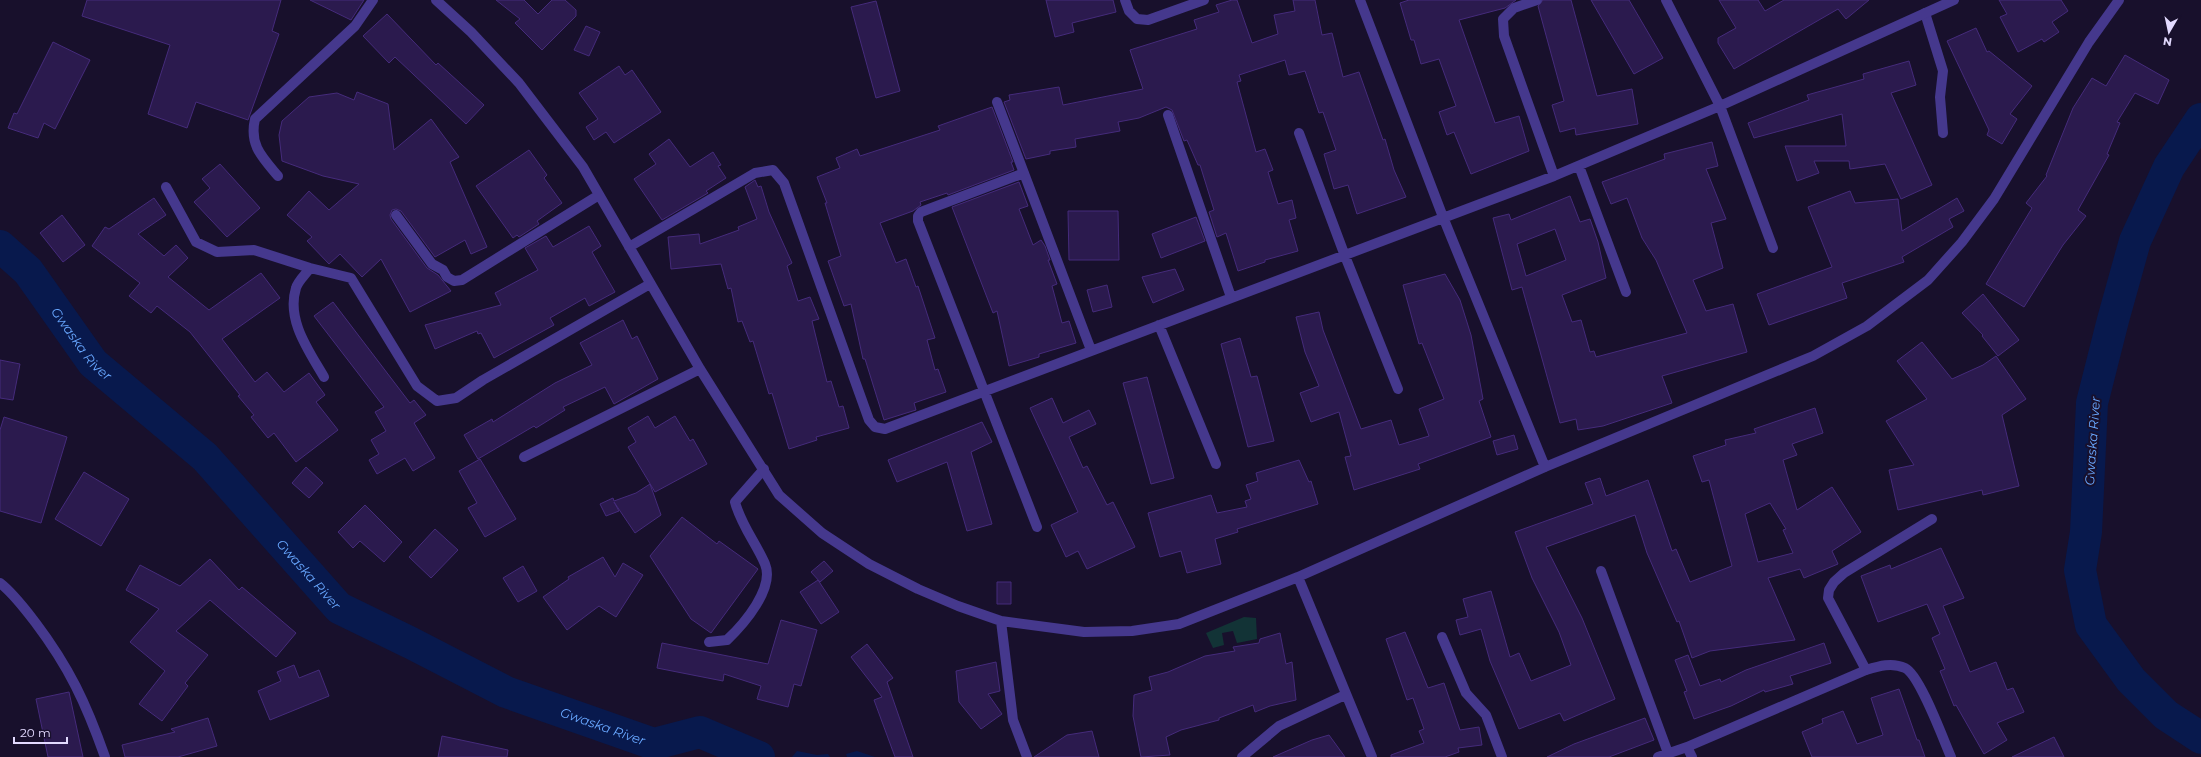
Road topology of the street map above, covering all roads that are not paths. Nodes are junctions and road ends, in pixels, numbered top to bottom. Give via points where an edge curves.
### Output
1 (373, 0) edge
2 (436, 0) edge
3 (1125, 0) edge
4 (1204, 0) edge
5 (1360, 0) edge
6 (1538, 0) edge
7 (1666, 0) edge
8 (1954, 0) edge
9 (2119, 0) edge
10 (1925, 13) junction
11 (997, 102) dead end
12 (1720, 106) junction
13 (1168, 115) dead end
14 (1299, 133) dead end
15 (1943, 133) dead end
16 (1578, 166) junction
17 (1024, 173) junction
18 (278, 176) dead end
19 (1554, 176) junction
20 (166, 186) dead end
21 (599, 195) junction
22 (396, 215) dead end
23 (1443, 218) junction
24 (629, 247) junction
25 (1773, 248) dead end
26 (1345, 256) junction
27 (310, 268) junction
28 (650, 284) junction
29 (1626, 292) dead end
30 (1231, 297) junction
31 (1159, 325) junction
32 (1091, 350) junction
33 (700, 369) junction
34 (324, 377) dead end
35 (1398, 389) dead end
36 (984, 391) junction
37 (524, 457) dead end
38 (1216, 464) dead end
39 (1545, 467) junction
40 (764, 469) junction
41 (1932, 519) dead end
42 (1037, 526) dead end
43 (1601, 571) dead end
44 (1298, 577) junction
45 (0, 583) edge
46 (1001, 621) junction
47 (1442, 637) dead end
48 (709, 642) dead end
49 (1866, 670) junction
50 (1345, 695) junction
51 (1687, 747) junction
52 (1668, 753) junction
53 (105, 757) edge
54 (1027, 757) edge
55 (1242, 757) edge
56 (1372, 757) edge
57 (1502, 757) edge
58 (1658, 757) edge
59 (1692, 757) edge
60 (1951, 757) edge

1 - 18 street via 355,26 255,119 252,131 258,153
2 - 21 street via 471,32 519,83 583,168
3 - 4 street via 1129,11 1137,19 1148,20
5 - 23 street
6 - 19 street via 1514,8 1503,19 1504,36
7 - 12 street
8 - 10 street
9 - 39 street via 2088,42 1994,199 1962,242 1928,280 1867,326 1813,356
10 - 12 street
10 - 15 street via 1943,70 1940,97
11 - 17 street
12 - 16 street
12 - 25 street
13 - 30 street
14 - 26 street
16 - 19 street
16 - 29 street
17 - 32 street
17 - 36 street via 921,212 918,216
19 - 23 street
20 - 27 street via 196,242 217,252 254,250
21 - 22 street via 462,280 454,281 432,264
21 - 24 street
23 - 26 street
23 - 39 street
24 - 28 street
24 - 36 street via 755,173 774,170 784,183 869,420 875,427 885,429
26 - 30 street
26 - 35 street
27 - 28 street via 350,278 417,386 436,402 456,398
27 - 34 street via 296,287 294,307 299,332
28 - 33 street
30 - 31 street
31 - 32 street
31 - 38 street
32 - 36 street
33 - 37 street
33 - 40 street
36 - 42 street
39 - 44 street
40 - 46 street via 779,495 822,533 868,564 958,606
40 - 48 street via 735,502 738,513 765,565 766,583 763,593 727,640
41 - 49 street via 1844,573 1829,590 1828,598
43 - 52 street
44 - 46 street via 1179,624 1132,631 1084,632
44 - 50 street
45 - 53 street via 27,612 58,653 83,699
46 - 54 street via 1013,720
47 - 57 street via 1466,693 1486,715
49 - 51 street
49 - 60 street via 1895,665 1913,673
50 - 55 street via 1279,726
50 - 56 street
51 - 52 street
51 - 59 street
52 - 58 street

